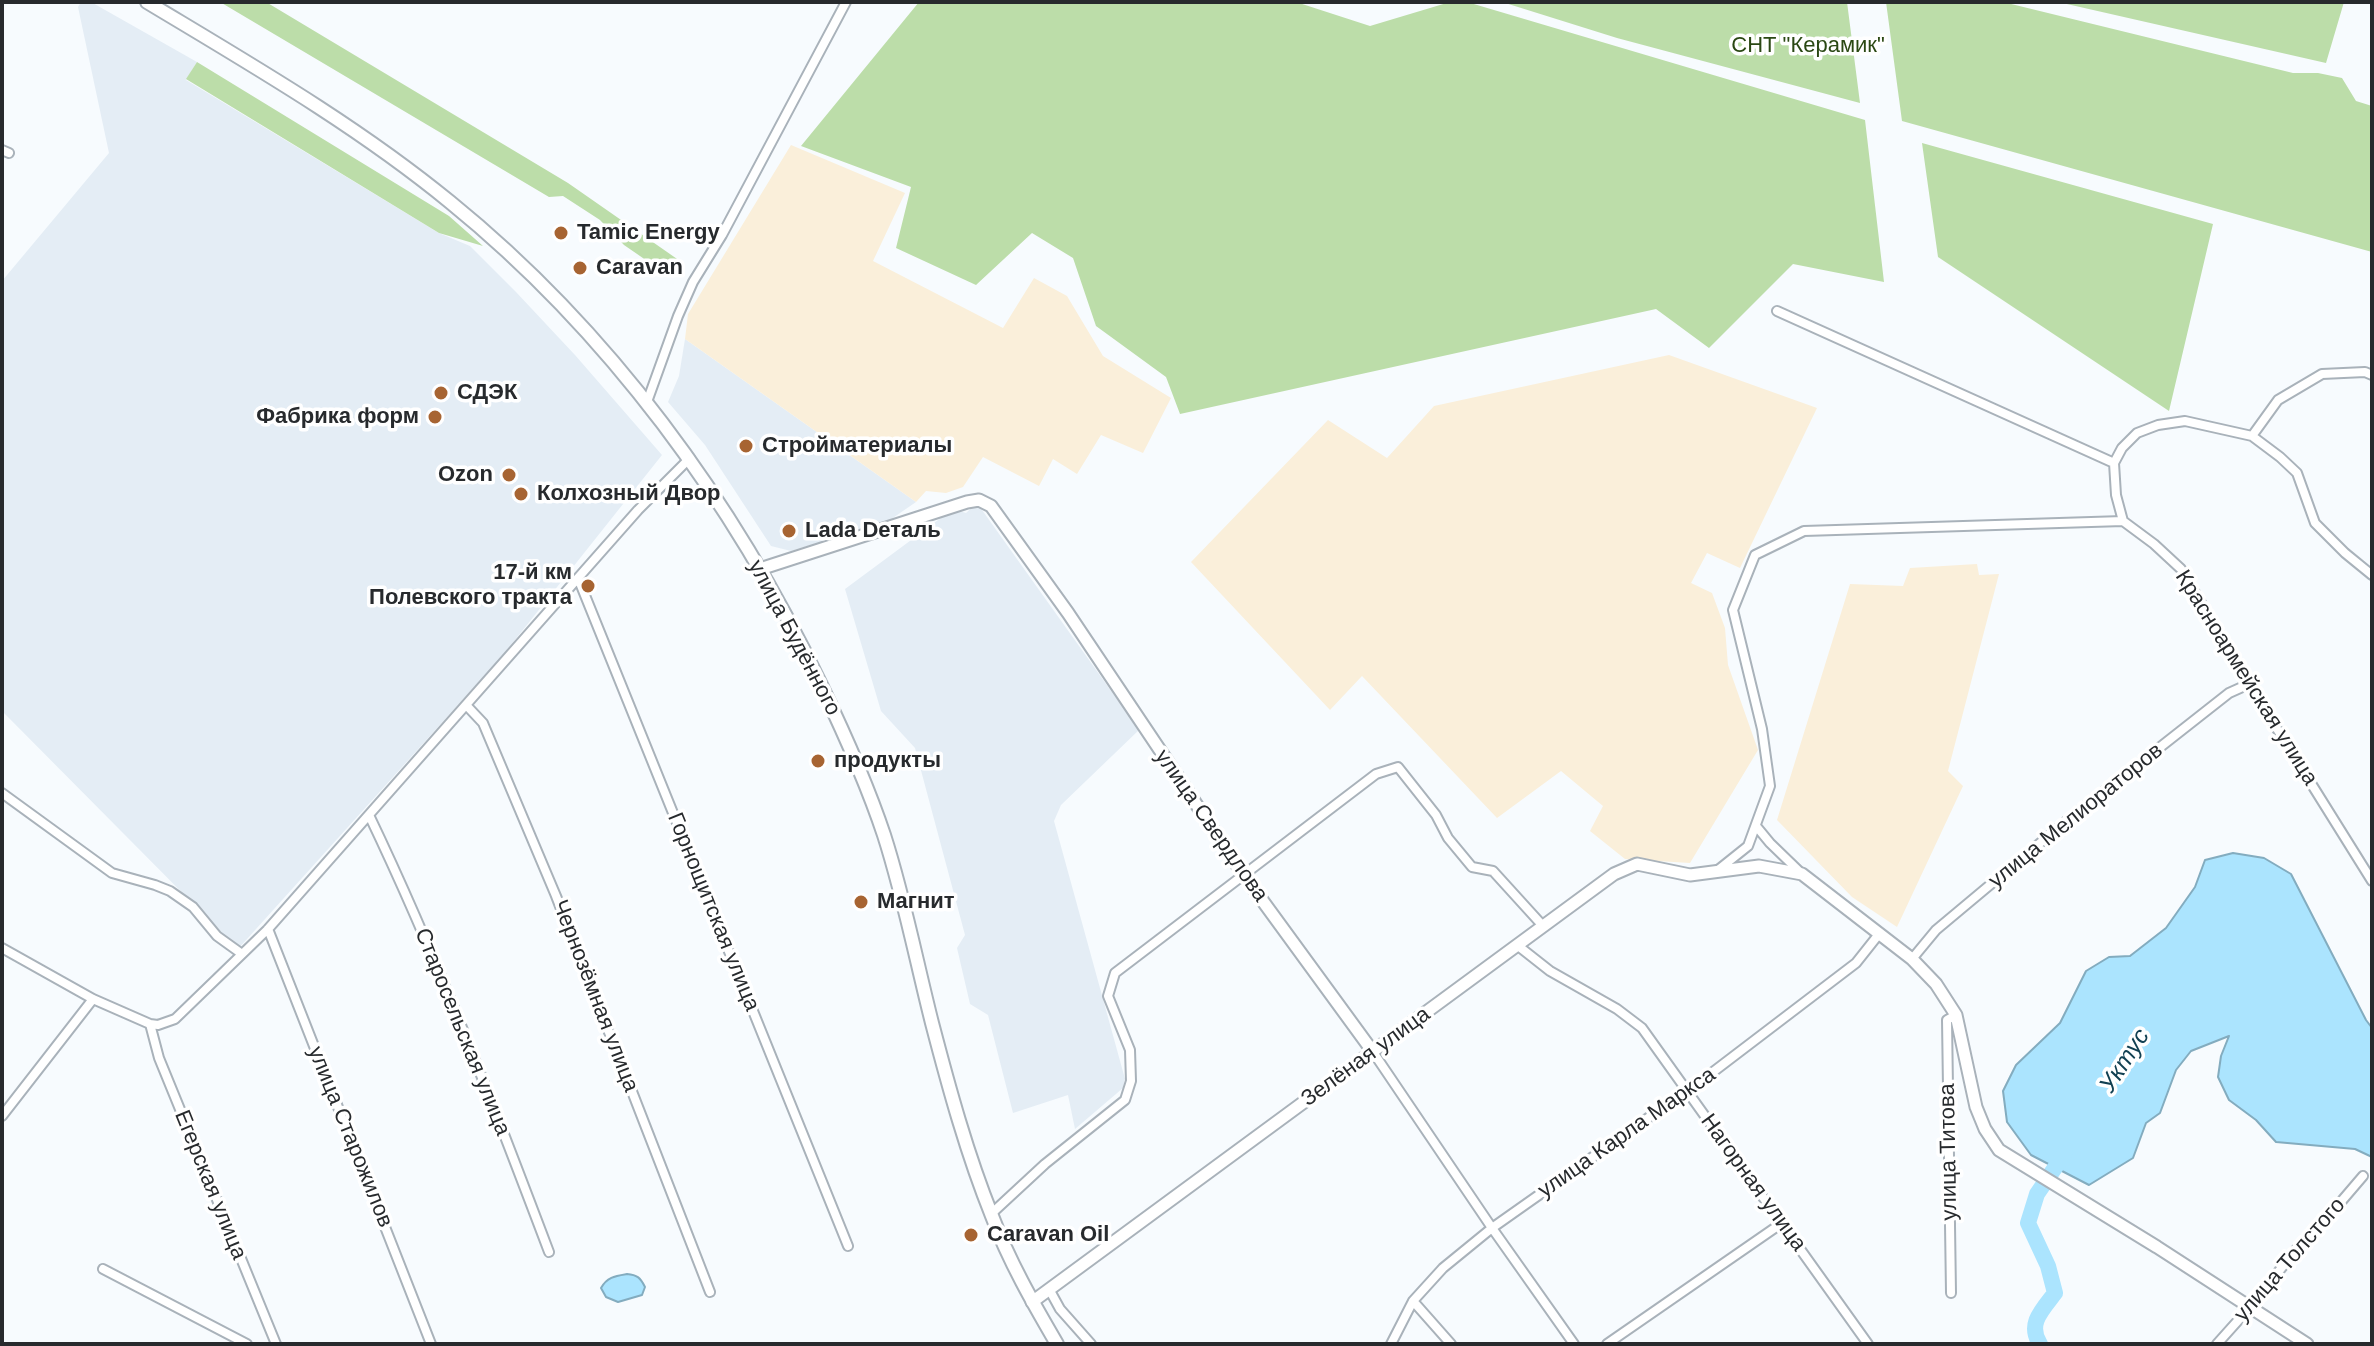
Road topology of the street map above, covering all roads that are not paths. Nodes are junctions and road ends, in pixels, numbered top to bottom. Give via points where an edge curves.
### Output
1 (147, 2) edge
2 (846, 2) edge
3 (1777, 311) dead end
4 (2372, 375) edge
5 (647, 402) junction
6 (2252, 436) junction
7 (690, 458) junction
8 (2114, 463) junction
9 (2123, 521) junction
10 (760, 569) junction
11 (2372, 575) edge
12 (578, 578) junction
13 (2249, 684) junction
14 (467, 706) junction
15 (2, 793) edge
16 (369, 815) junction
17 (1756, 826) junction
18 (1717, 870) junction
19 (1243, 874) junction
20 (1802, 874) junction
21 (2370, 874) edge
22 (1543, 926) junction
23 (268, 929) junction
24 (1879, 934) junction
25 (1517, 945) junction
26 (2, 948) edge
27 (242, 954) junction
28 (1912, 959) junction
29 (93, 999) junction
30 (1956, 1015) junction
31 (150, 1024) junction
32 (1373, 1052) junction
33 (1687, 1091) junction
34 (3, 1114) edge
35 (2363, 1176) dead end
36 (991, 1214) junction
37 (1782, 1223) junction
38 (1492, 1228) junction
39 (848, 1246) dead end
40 (549, 1252) dead end
41 (103, 1269) dead end
42 (1049, 1289) junction
43 (710, 1292) dead end
44 (1951, 1293) dead end
45 (1413, 1301) junction
46 (1032, 1302) junction
47 (2251, 1306) junction
48 (247, 1344) edge
49 (276, 1344) edge
50 (431, 1344) edge
51 (1057, 1344) edge
52 (1091, 1344) edge
53 (1391, 1344) edge
54 (1451, 1344) edge
55 (1574, 1344) edge
56 (1607, 1344) edge
57 (1868, 1344) edge
58 (2217, 1344) edge
59 (2307, 1344) edge

1 - 5 main road, улица Будённого via 280,82 447,199 515,258
2 - 5 street via 683,303
3 - 8 street
4 - 6 street via 2322,374 2278,400
5 - 7 main road, улица Будённого
6 - 8 street via 2185,421 2158,425 2137,433
6 - 11 street via 2297,473 2315,523
7 - 10 main road, улица Будённого
7 - 12 street
8 - 9 street
9 - 13 street, Красноармейская улица via 2181,569
9 - 17 street via 1804,531 1755,555 1733,610 1770,786
10 - 19 street, улица Свердлова via 967,502 986,503 1068,613
10 - 36 main road, улица Будённого via 795,629 873,804 903,897 948,1081
12 - 14 street
12 - 39 street, Горнощитская улица
13 - 21 street, Красноармейская улица
13 - 28 street, улица Мелиораторов via 2229,693 2070,818 1936,930
14 - 16 street
14 - 43 street, Чернозёмная улица via 483,723 556,896
15 - 27 street via 112,873 170,891
16 - 23 street
16 - 40 street, Старосельская улица via 471,1045
17 - 18 street via 1748,846
17 - 20 street
18 - 20 street, Зелёная улица via 1759,866
18 - 22 street, Зелёная улица via 1690,875 1637,864 1614,874
19 - 22 street via 1376,774 1398,767 1472,867 1493,871
19 - 32 street, улица Свердлова
19 - 36 street via 1115,973 1108,996 1130,1050 1131,1081 1125,1100
20 - 24 street
22 - 25 street, Зелёная улица
23 - 27 street
23 - 50 street, улица Старожилов
24 - 28 street
24 - 33 street, улица Карла Маркса via 1856,963
25 - 32 street, Зелёная улица
25 - 33 street, Нагорная улица via 1642,1028
26 - 29 street
27 - 31 street via 175,1019
28 - 30 street
29 - 31 street
29 - 34 street
30 - 44 street, улица Титова via 1947,1020
30 - 47 street via 1976,1107 1999,1150
31 - 49 street, Егерская улица via 159,1058
32 - 38 street, улица Свердлова
32 - 42 street, Зелёная улица
33 - 37 street, Нагорная улица
33 - 38 street, улица Карла Маркса
35 - 47 street, улица Толстого
36 - 46 main road, улица Будённого
37 - 56 street
37 - 57 street, Нагорная улица
38 - 45 street, улица Карла Маркса
38 - 55 street, улица Свердлова
41 - 48 street
42 - 46 street, Зелёная улица
42 - 52 street
45 - 53 street, улица Карла Маркса
45 - 54 street
46 - 51 main road, улица Будённого
47 - 58 street, улица Толстого
47 - 59 street

